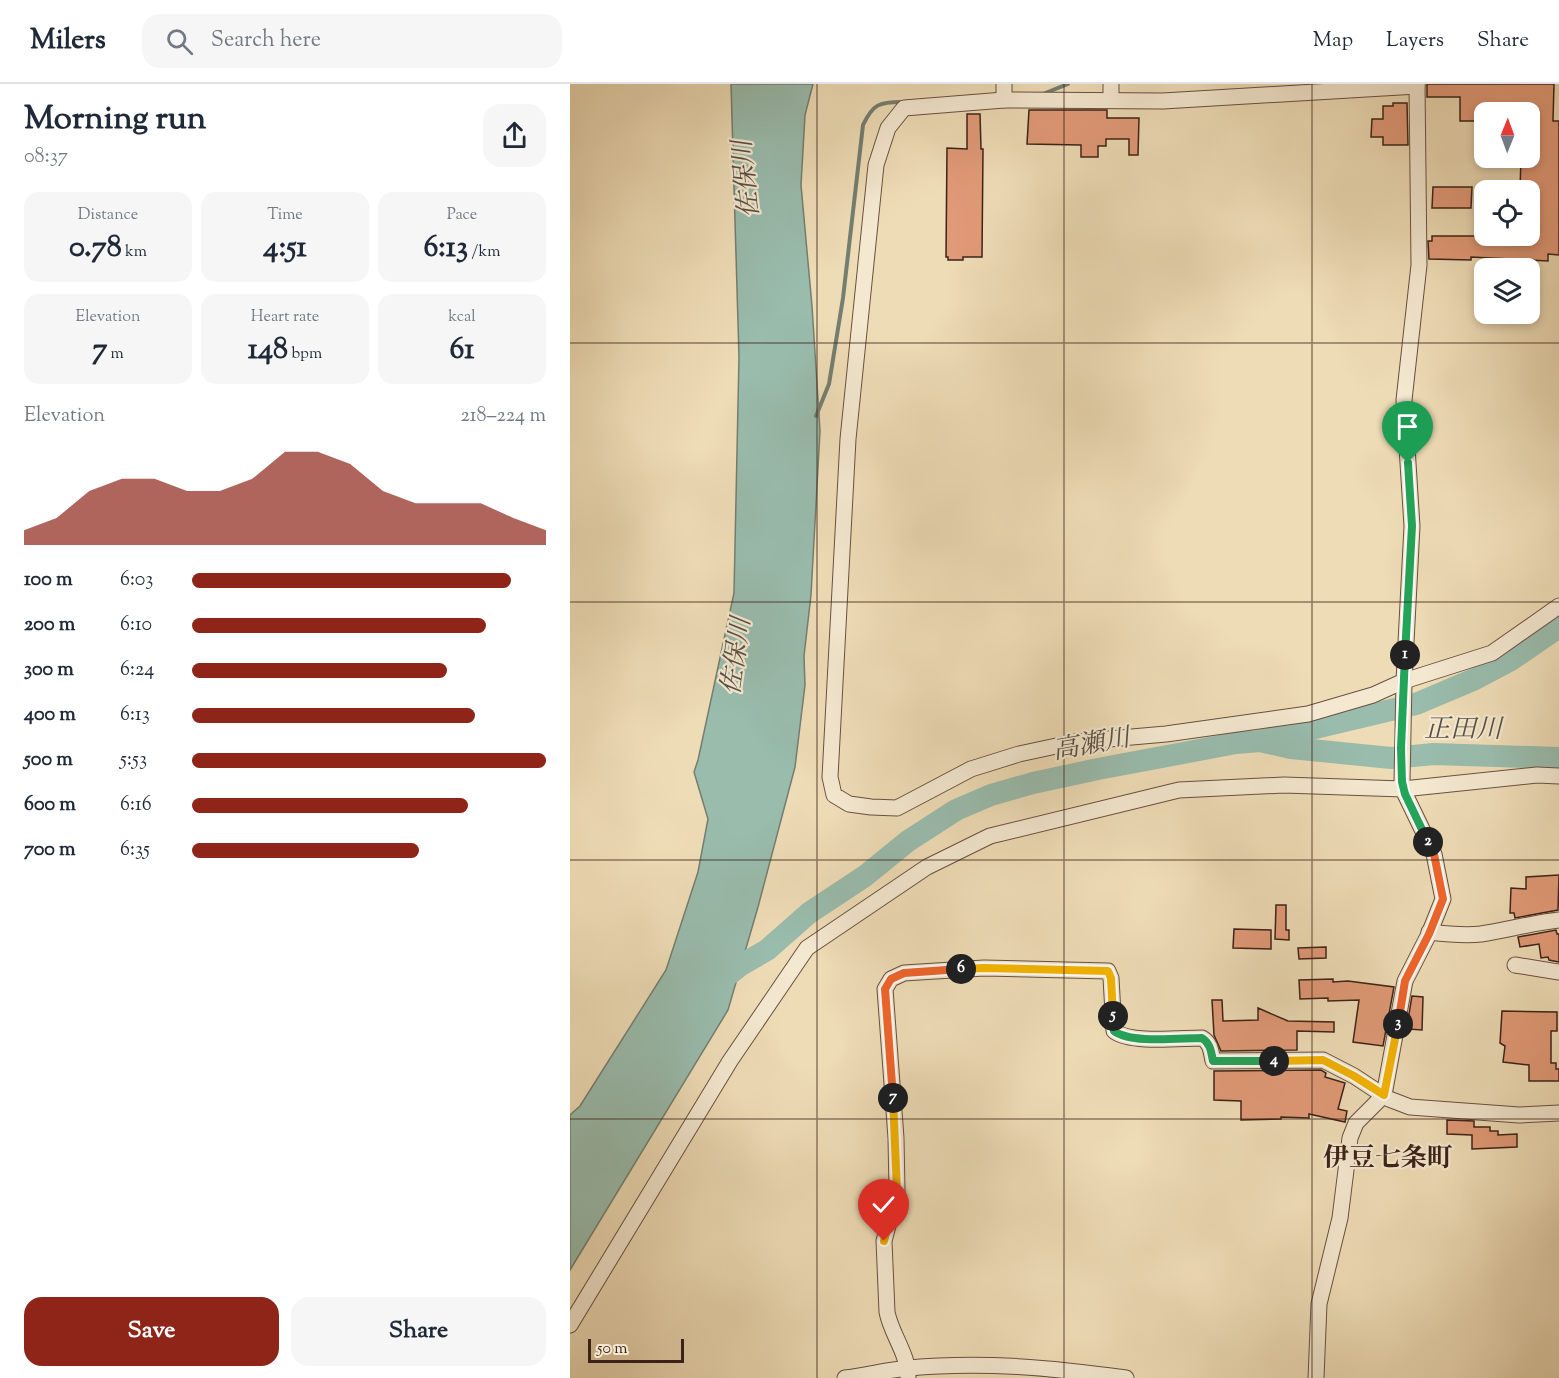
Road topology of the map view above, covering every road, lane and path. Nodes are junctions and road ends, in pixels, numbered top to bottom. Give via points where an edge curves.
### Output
1 (1004, 84) edge
2 (1112, 84) edge
3 (1417, 85) edge
4 (1004, 100) junction
5 (1112, 100) junction
6 (1559, 606) edge
7 (1404, 683) junction
8 (1559, 776) edge
9 (1403, 789) junction
10 (1559, 920) edge
11 (1429, 932) junction
12 (1515, 965) dead end
13 (1559, 972) edge
14 (1384, 1095) junction
15 (1559, 1113) edge
16 (570, 1325) edge
17 (908, 1373) edge
18 (846, 1378) edge
19 (1126, 1378) edge
20 (1316, 1378) edge

1 - 4 street
2 - 5 street
3 - 5 street via 1163,101
3 - 7 street via 1419,265 1404,400 1412,526
4 - 5 street
4 - 7 street via 904,108 888,128 876,165 848,440 830,777 834,795 849,804 897,808 971,769 1018,754 1074,742 1308,714
6 - 7 street via 1492,653
7 - 9 street
8 - 9 street
9 - 11 street via 1434,854 1443,899
9 - 16 street via 1284,785 1179,790 990,836 927,867 807,948 730,1061
10 - 11 street via 1480,934
11 - 14 street via 1405,981
12 - 13 street
14 - 15 street via 1410,1107 1519,1115
14 - 17 street via 1323,1060 1213,1061 1207,1041 1202,1038 1120,1036 1114,1031 1108,971 984,968 904,973 891,979 885,989 897,1191 884,1241 887,1312
14 - 20 street via 1356,1123 1350,1138 1340,1218 1319,1304
17 - 18 street
17 - 19 street via 960,1365 1009,1366

